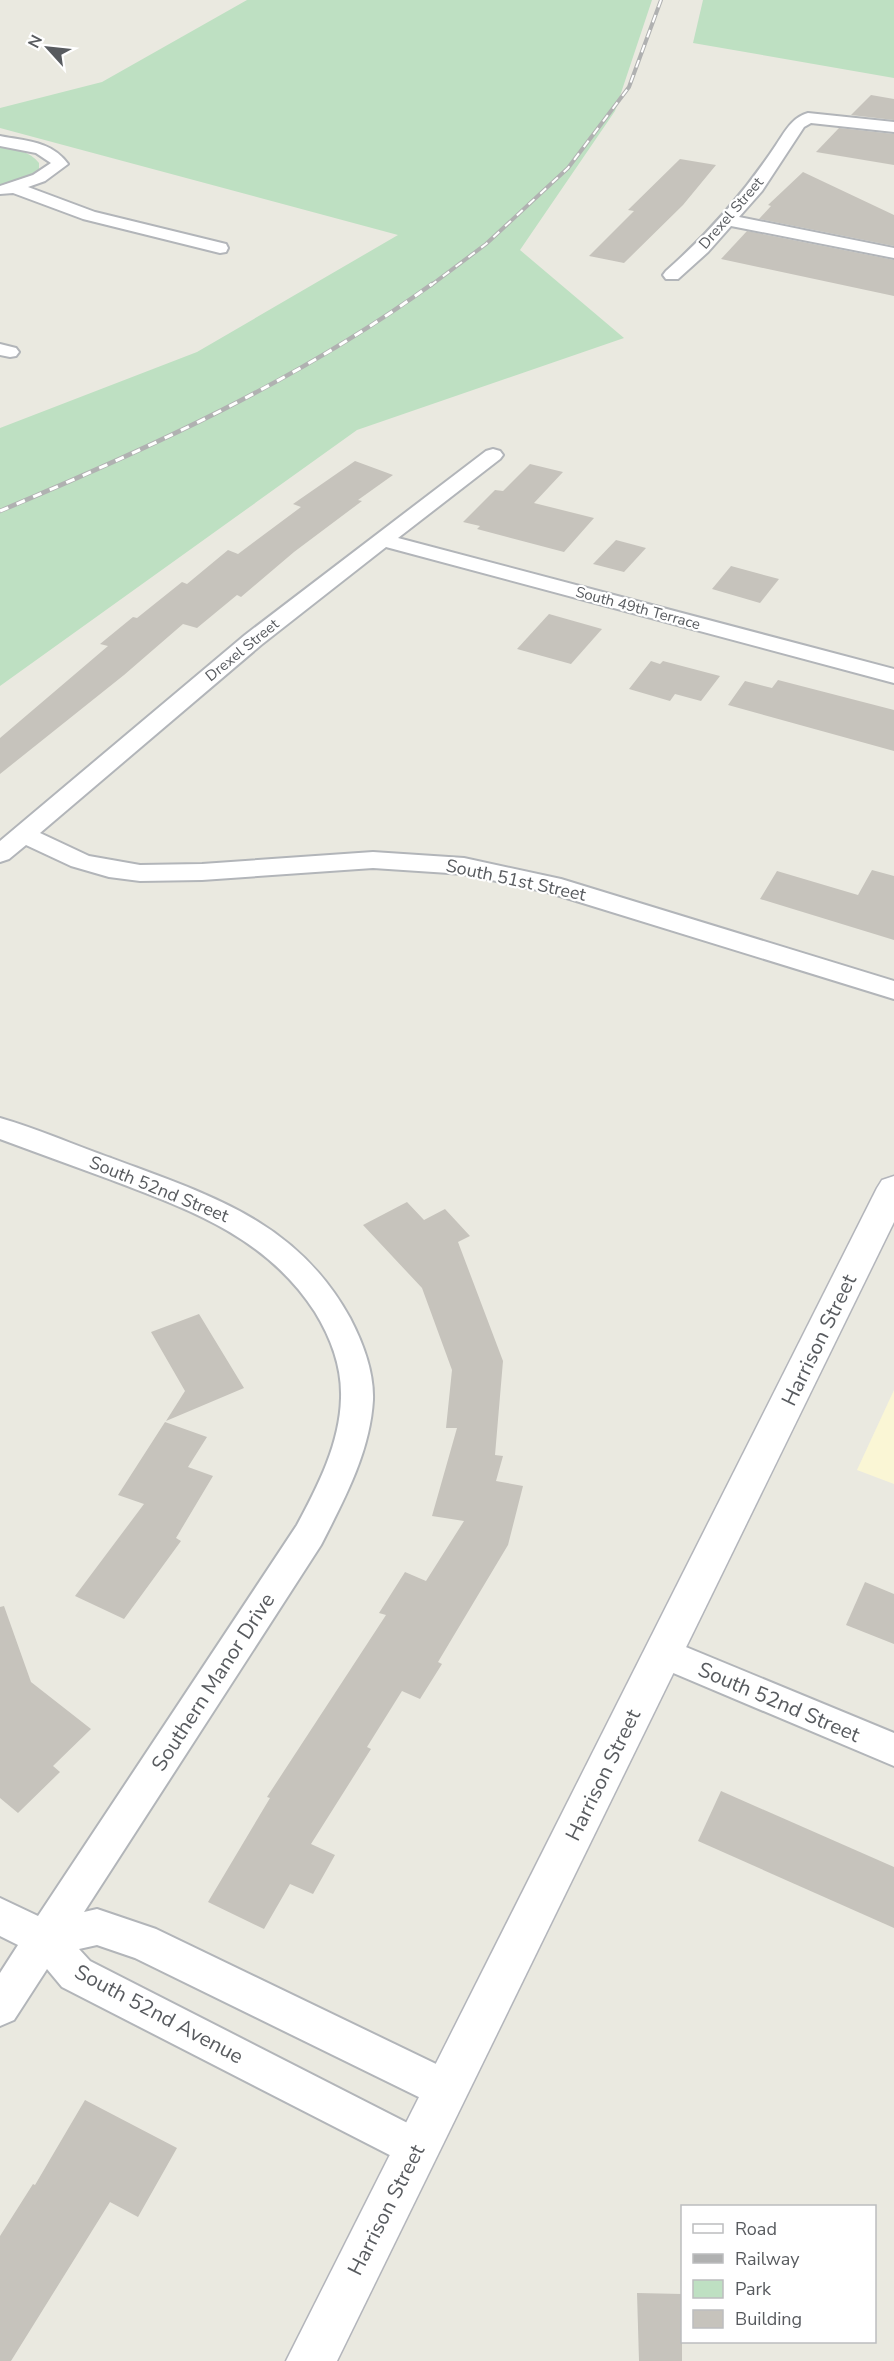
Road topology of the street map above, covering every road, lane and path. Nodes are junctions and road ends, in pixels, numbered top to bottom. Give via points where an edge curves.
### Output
1 (894, 127) edge
2 (0, 141) edge
3 (7, 190) edge
4 (729, 220) junction
5 (220, 249) dead end
6 (894, 253) edge
7 (672, 276) dead end
8 (493, 455) dead end
9 (383, 540) junction
10 (894, 676) edge
11 (23, 834) junction
12 (0, 854) edge
13 (894, 990) edge
14 (0, 1128) edge
15 (894, 1188) edge
16 (343, 1333) joint
17 (664, 1653) junction
18 (894, 1750) edge
19 (0, 1916) edge
20 (44, 1939) junction
21 (0, 2007) edge
22 (447, 2090) junction
23 (417, 2149) junction
24 (311, 2361) edge

1 - 4 street, Drexel Street via 808,118 798,124 756,188
2 - 3 street via 44,150 56,156 60,164
3 - 5 street via 75,212
4 - 6 street
4 - 7 street, Drexel Street
8 - 9 street, Drexel Street
9 - 10 street, South 49th Terrace
9 - 11 street, Drexel Street via 253,640
11 - 12 street, Drexel Street
11 - 13 street, South 51st Street via 80,861 140,873 373,860 464,866 552,885
14 - 16 street, South 52nd Street via 227,1215 295,1263 319,1291
15 - 17 main road, Harrison Street
16 - 20 street, Southern Manor Drive via 357,1398 352,1435 331,1495 309,1535
17 - 18 street, South 52nd Street
17 - 22 main road, Harrison Street
19 - 20 street, South 52nd Avenue
20 - 21 street, Southern Manor Drive
20 - 22 street via 97,1928 143,1942
20 - 23 street, South 52nd Avenue via 76,1974
22 - 23 main road, Harrison Street
23 - 24 main road, Harrison Street

